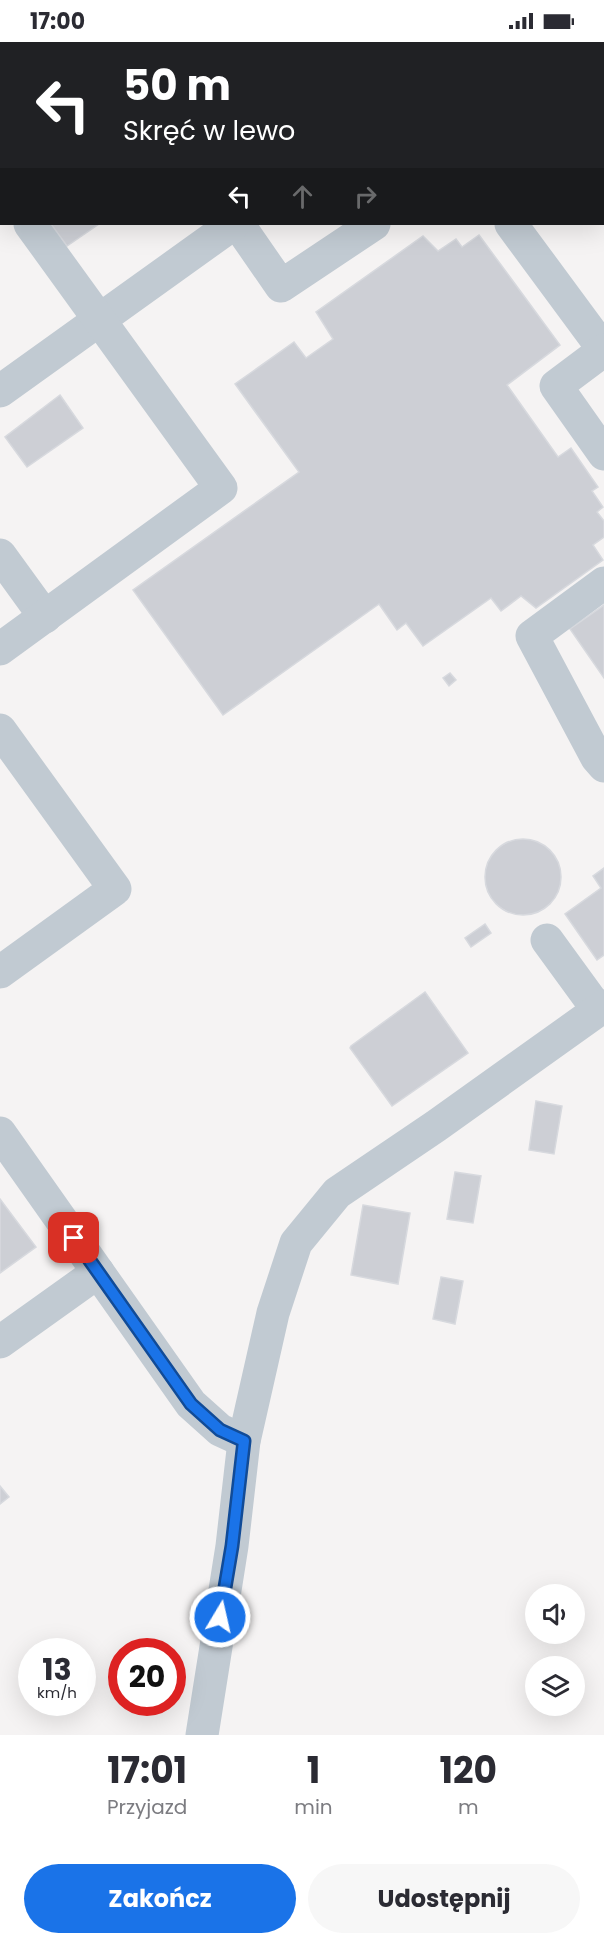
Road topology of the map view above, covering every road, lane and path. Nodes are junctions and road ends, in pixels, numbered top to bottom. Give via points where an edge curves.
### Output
1 (31, 225) edge
2 (232, 225) edge
3 (239, 225) edge
4 (373, 225) edge
5 (512, 225) edge
6 (99, 320) junction
7 (604, 350) edge
8 (0, 391) edge
9 (604, 454) edge
10 (0, 555) edge
11 (604, 583) edge
12 (45, 617) junction
13 (0, 649) edge
14 (0, 730) edge
15 (604, 766) edge
16 (547, 940) dead end
17 (0, 972) edge
18 (601, 1008) edge
19 (0, 1133) edge
20 (98, 1272) junction
21 (0, 1342) edge
22 (244, 1441) junction
23 (202, 1735) edge

1 - 6 lane
2 - 6 lane
3 - 4 lane via 282,286
5 - 7 lane
6 - 8 lane
6 - 12 lane via 221,488
7 - 9 lane via 556,386
10 - 12 lane
11 - 15 lane via 532,636
12 - 13 lane
14 - 17 lane via 116,889
16 - 18 lane
18 - 22 lane via 337,1193 303,1234 296,1243 273,1313
19 - 20 lane
20 - 21 lane
20 - 22 lane via 191,1404 220,1430
22 - 23 lane

